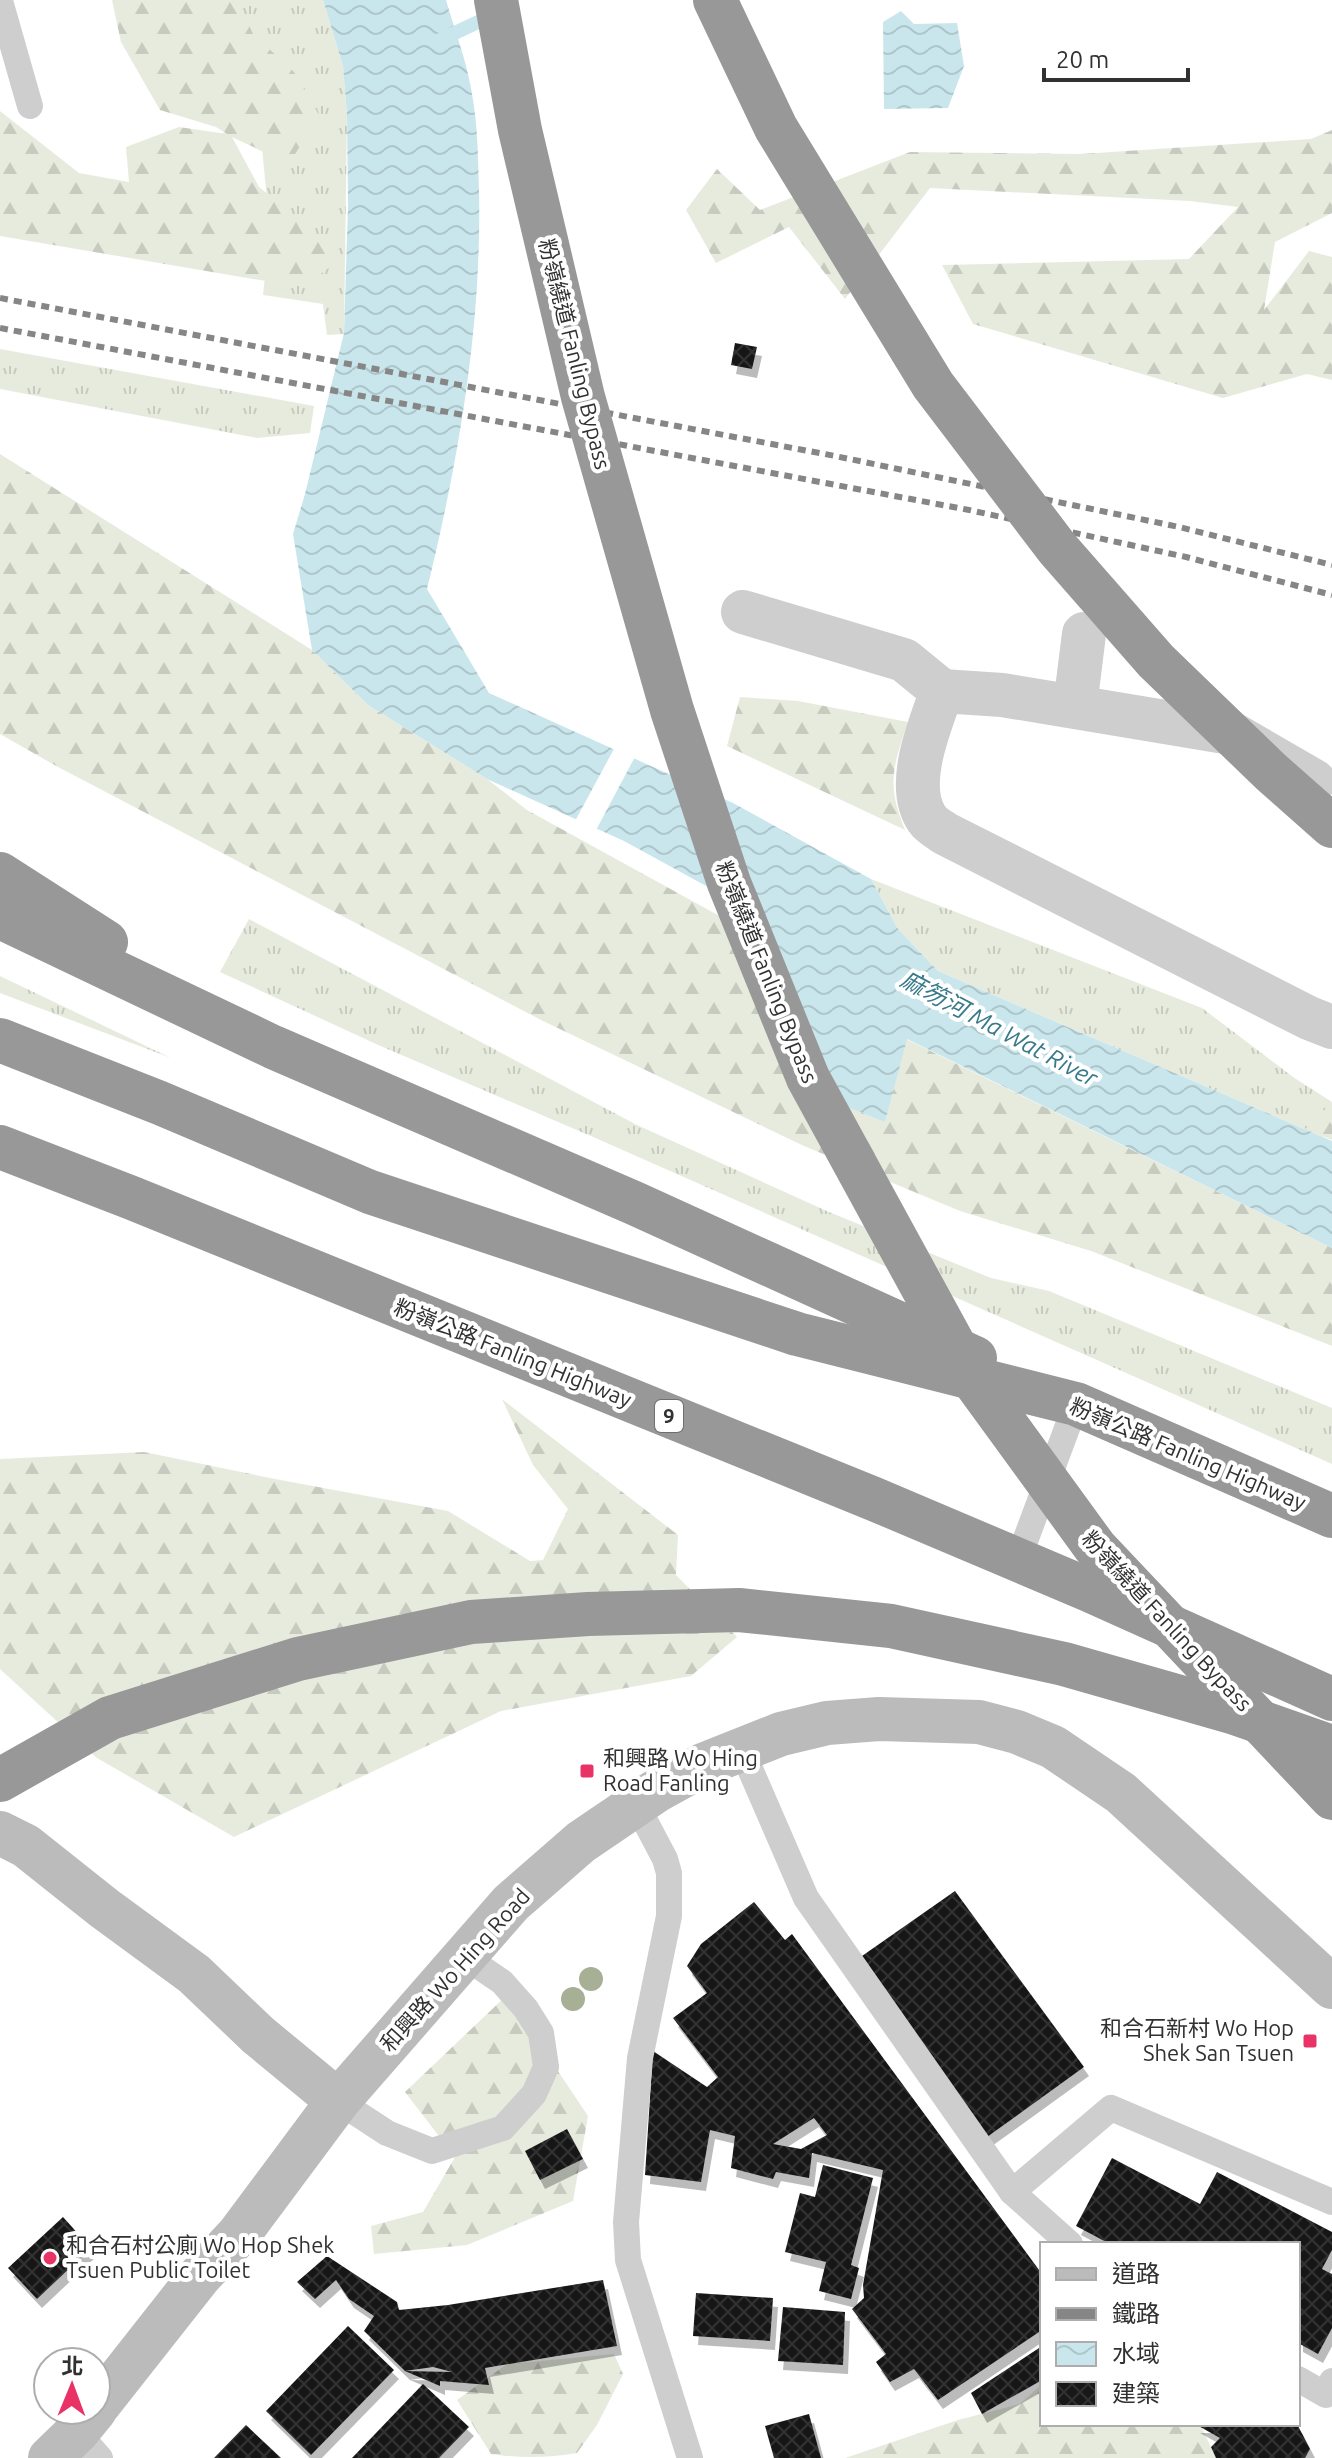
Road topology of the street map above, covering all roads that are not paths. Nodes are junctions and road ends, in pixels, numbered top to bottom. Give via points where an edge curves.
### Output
1 (496, 0) edge
2 (715, 0) edge
3 (0, 1) edge
4 (30, 106) dead end
5 (743, 612) dead end
6 (1084, 634) dead end
7 (942, 691) junction
8 (1075, 706) junction
9 (1314, 781) dead end
10 (1332, 826) edge
11 (0, 874) edge
12 (0, 917) edge
13 (1332, 1027) edge
14 (0, 1040) edge
15 (273, 1047) junction
16 (0, 1147) edge
17 (1076, 1404) junction
18 (1332, 1516) edge
19 (1018, 1560) junction
20 (1332, 1699) edge
21 (1332, 1747) edge
22 (741, 1748) junction
23 (0, 1780) edge
24 (1332, 1798) edge
25 (636, 1804) junction
26 (0, 1833) edge
27 (464, 1956) junction
28 (1332, 1987) edge
29 (338, 2101) junction
30 (1012, 2192) junction
31 (1332, 2202) edge
32 (1068, 2242) edge
33 (1300, 2380) edge
34 (1332, 2381) edge
35 (84, 2433) edge
36 (690, 2458) edge

1 - 24 highway, 粉嶺繞道 Fanling Bypass, bridge via 520,130 583,397 672,710 729,883 808,1078 980,1390 1095,1547
2 - 10 highway, bridge via 776,128 933,385 1057,548 1156,661
3 - 4 lane
5 - 7 street via 904,660
6 - 8 street
7 - 8 street
7 - 13 street via 919,767 919,804 928,821
8 - 9 street via 1231,733
11 - 15 highway
12 - 15 highway
14 - 17 highway, 粉嶺公路 Fanling Highway via 370,1192 797,1334
15 - 17 highway via 634,1203
16 - 19 highway, 粉嶺公路 Fanling Highway / 9
17 - 18 highway, 粉嶺公路 Fanling Highway
17 - 19 lane
19 - 20 highway, 粉嶺公路 Fanling Highway / 9
21 - 23 highway via 1064,1664 891,1626 739,1610 471,1622 298,1659 110,1718
22 - 25 main road, 和興路 Wo Hing Road
22 - 28 main road, 和興路 Wo Hing Road via 827,1723 879,1719 979,1722 1017,1732 1053,1747 1121,1793
22 - 30 lane via 806,1898
25 - 27 main road, 和興路 Wo Hing Road via 581,1842 511,1903
25 - 36 lane via 665,1859 669,1916 640,2058 626,2222 628,2260
26 - 29 main road via 26,1846 194,1974
27 - 29 main road, 和興路 Wo Hing Road
27 - 29 lane via 502,1982 541,2033 546,2067 534,2094 503,2128 432,2151 387,2133
29 - 35 main road, 和興路 Wo Hing Road
30 - 31 lane via 1111,2108
30 - 32 lane
33 - 34 lane via 1326,2395

